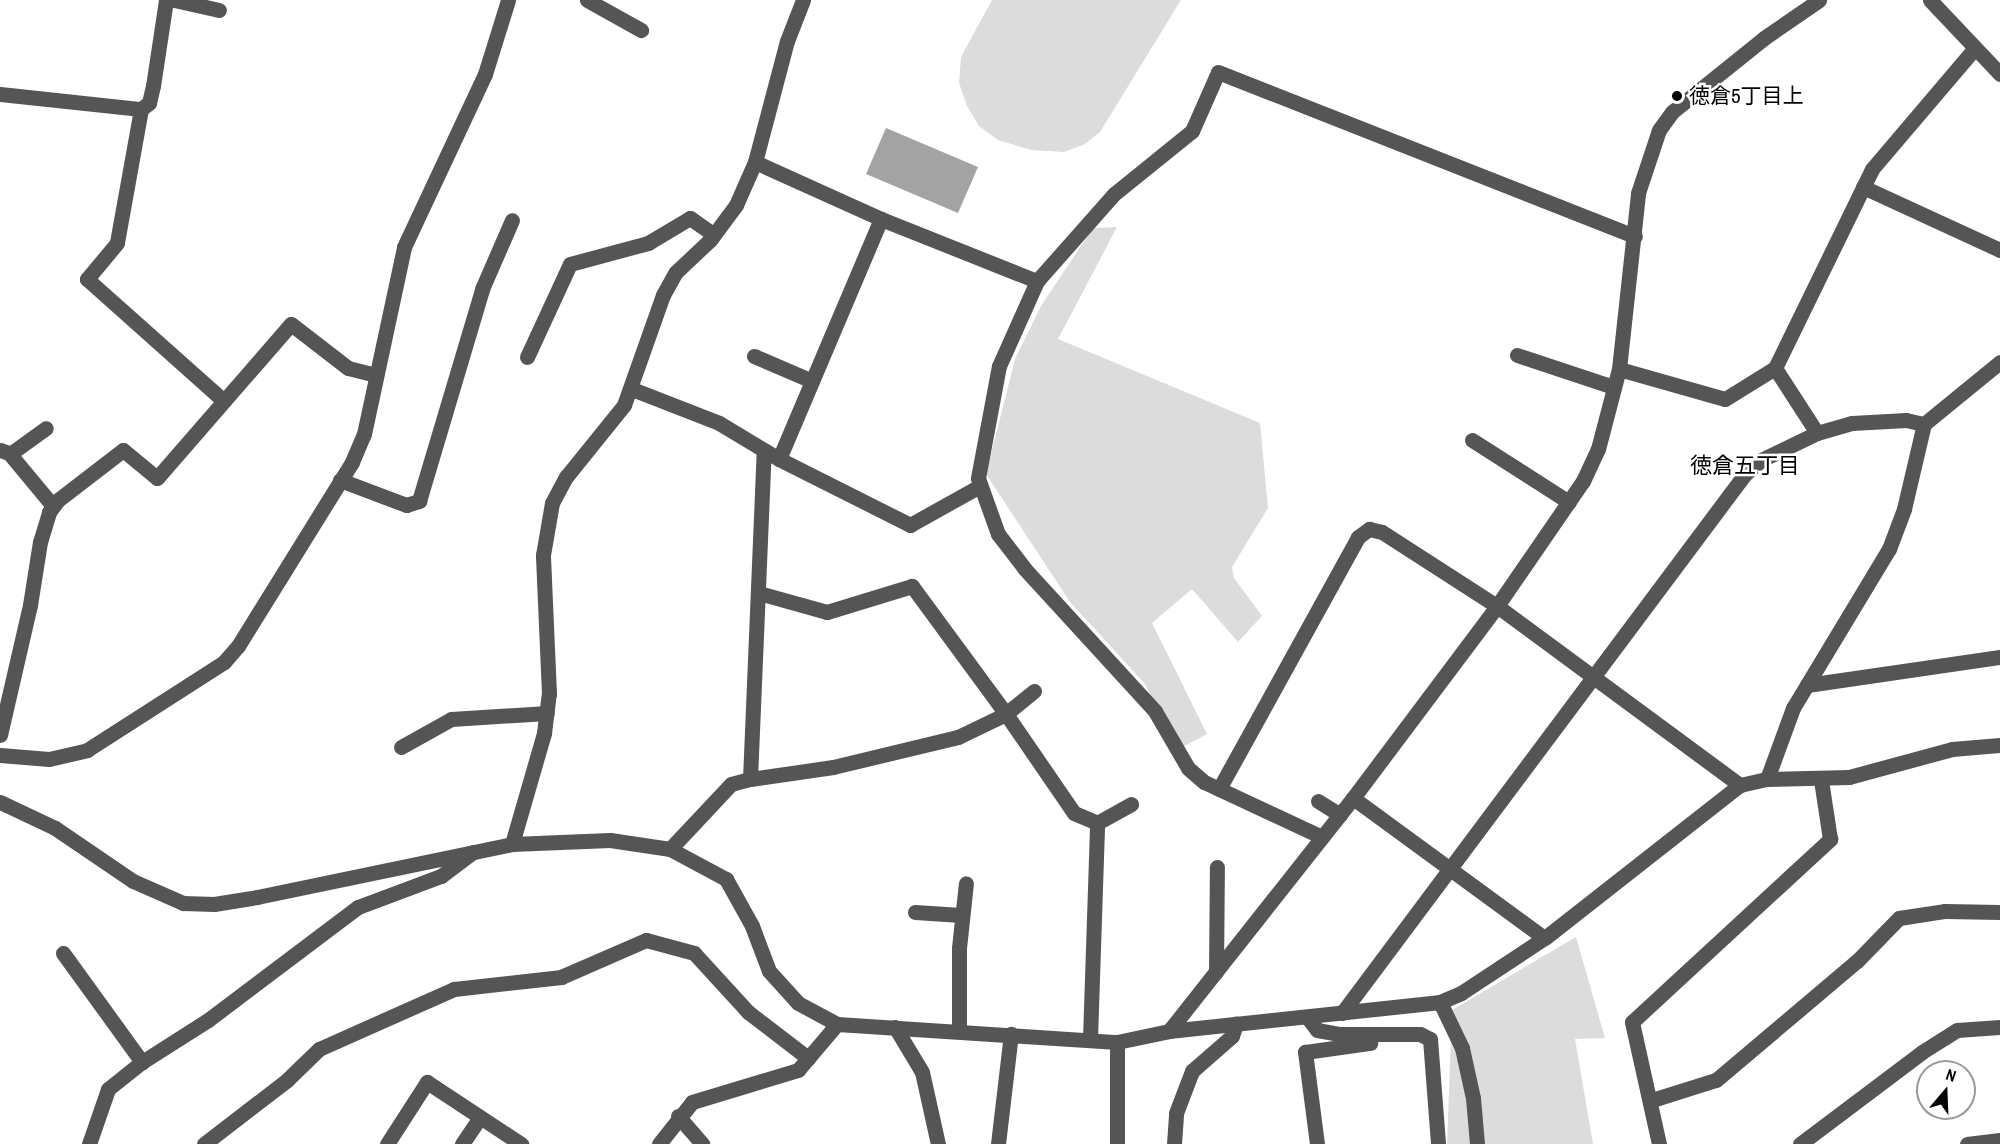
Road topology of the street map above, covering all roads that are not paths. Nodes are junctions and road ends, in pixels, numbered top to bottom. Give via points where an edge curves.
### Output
1 (166, 0) edge
2 (174, 0) edge
3 (508, 0) edge
4 (587, 0) edge
5 (802, 0) edge
6 (1819, 0) edge
7 (1930, 0) edge
8 (219, 10) dead end
9 (641, 30) dead end
10 (1974, 48) junction
11 (2000, 74) edge
12 (0, 94) edge
13 (141, 109) junction
14 (755, 162) junction
15 (1863, 187) junction
16 (881, 219) junction
17 (512, 220) dead end
18 (714, 235) junction
19 (1635, 236) junction
20 (2000, 249) edge
21 (1037, 281) junction
22 (1517, 355) dead end
23 (754, 356) dead end
24 (526, 357) dead end
25 (2000, 362) edge
26 (1775, 368) junction
27 (1619, 369) junction
28 (376, 375) junction
29 (812, 381) junction
30 (1614, 387) junction
31 (632, 389) junction
32 (223, 400) junction
33 (1924, 424) junction
34 (46, 428) dead end
35 (1817, 433) junction
36 (1472, 440) dead end
37 (764, 450) junction
38 (5, 452) edge
39 (779, 459) junction
40 (340, 480) junction
41 (978, 487) junction
42 (1569, 502) junction
43 (53, 506) junction
44 (759, 593) junction
45 (1497, 606) junction
46 (2000, 657) edge
47 (1594, 676) junction
48 (1806, 685) junction
49 (1034, 691) dead end
50 (547, 713) junction
51 (1006, 714) junction
52 (0, 735) edge
53 (2000, 744) edge
54 (401, 747) dead end
55 (0, 755) edge
56 (750, 778) junction
57 (1767, 779) junction
58 (1821, 780) junction
59 (1740, 785) junction
60 (1219, 789) junction
61 (1353, 798) junction
62 (1318, 801) dead end
63 (0, 802) edge
64 (1131, 804) dead end
65 (1340, 815) junction
66 (1097, 824) junction
67 (1322, 837) junction
68 (512, 844) junction
69 (670, 849) junction
70 (473, 852) junction
71 (1217, 867) dead end
72 (1449, 869) junction
73 (966, 883) dead end
74 (915, 912) dead end
75 (2000, 912) edge
76 (962, 915) junction
77 (1544, 938) junction
78 (63, 953) dead end
79 (1216, 972) junction
80 (1440, 1002) junction
81 (1342, 1013) junction
82 (1307, 1017) junction
83 (837, 1024) junction
84 (1236, 1024) junction
85 (895, 1027) junction
86 (2000, 1027) edge
87 (959, 1030) junction
88 (1169, 1031) junction
89 (1011, 1034) junction
90 (1390, 1036) junction
91 (1090, 1040) junction
92 (1117, 1042) junction
93 (808, 1058) junction
94 (142, 1062) junction
95 (1652, 1100) junction
96 (678, 1116) junction
97 (480, 1117) junction
98 (2000, 1140) edge
99 (89, 1144) edge
100 (204, 1144) edge
101 (387, 1144) edge
102 (462, 1144) edge
103 (520, 1144) edge
104 (659, 1144) edge
105 (702, 1144) edge
106 (938, 1144) edge
107 (998, 1144) edge
108 (1118, 1144) edge
109 (1174, 1144) edge
110 (1317, 1144) edge
111 (1438, 1144) edge
112 (1477, 1144) edge
113 (1659, 1144) edge
114 (1800, 1144) edge
115 (1967, 1144) edge

1 - 13 street via 153,87 149,103
2 - 8 street
3 - 28 street via 485,74 404,247
4 - 9 street
5 - 14 street
6 - 19 street via 1764,38 1672,112 1659,130 1638,193
7 - 10 street
10 - 11 street
10 - 15 street via 1872,169
12 - 13 street
13 - 32 street via 117,243 87,279
14 - 16 street
14 - 18 street via 736,205
15 - 20 street
15 - 26 street
16 - 21 street
16 - 29 street
17 - 40 street via 482,289 419,501 406,505
18 - 24 street via 690,218 648,243 570,264
18 - 31 street via 676,272 663,295
19 - 21 street via 1218,72 1192,130 1114,194
19 - 27 street
21 - 41 street via 999,366
22 - 30 street
23 - 29 street
25 - 33 street
26 - 27 street via 1725,399
26 - 35 street
27 - 30 street
28 - 32 street via 348,368 291,324
28 - 40 street via 364,434
29 - 39 street
30 - 42 street via 1598,449
31 - 37 street via 719,423
31 - 50 street via 614,419 566,477 546,524 543,555
32 - 43 street via 157,478 123,450
33 - 35 street via 1880,420
33 - 48 street via 1904,509 1889,549
34 - 38 street
35 - 47 street via 1761,460 1744,474
36 - 42 street
37 - 39 street
37 - 44 street
38 - 43 street
39 - 41 street via 910,525
40 - 55 street via 238,646 224,662 87,750 49,759
41 - 60 street via 998,534 1025,569 1155,711 1188,768
42 - 45 street
43 - 52 street via 40,542
44 - 51 street via 827,612 912,586
44 - 56 street
45 - 47 street
45 - 60 street via 1382,532 1369,529 1358,537
45 - 61 street
46 - 48 street
47 - 59 street
47 - 72 street
48 - 57 street via 1778,740
49 - 51 street
50 - 54 street via 451,719
50 - 68 street
51 - 56 street via 958,737 833,767
51 - 66 street via 1074,813
53 - 58 street via 1952,749 1896,767
56 - 69 street via 731,784
57 - 58 street
57 - 59 street
58 - 95 street via 1830,839 1632,1022
59 - 77 street
60 - 67 street
61 - 65 street
61 - 72 street
62 - 65 street
63 - 70 street via 55,828 143,886 183,903 214,904 257,897
64 - 66 street
65 - 67 street
66 - 91 street
67 - 79 street
68 - 69 street via 610,840
68 - 70 street
69 - 83 street via 726,879 752,926 769,971 798,1003
70 - 94 street via 441,876 358,907 208,1020
71 - 79 street
72 - 77 street
72 - 81 street
73 - 76 street
74 - 76 street
75 - 95 street via 1945,911 1899,918 1857,961 1716,1080
76 - 87 street
77 - 80 street via 1461,993
78 - 94 street
79 - 88 street
80 - 81 street
80 - 112 street via 1462,1048 1473,1098
81 - 82 street
82 - 84 street
82 - 90 street via 1317,1030
83 - 85 street
83 - 93 street
84 - 88 street
84 - 109 street via 1232,1036 1192,1071 1176,1113
85 - 87 street
85 - 106 street via 922,1072
86 - 114 street via 1957,1030
87 - 89 street
88 - 92 street
89 - 91 street
89 - 107 street
90 - 110 street via 1385,1041 1305,1052
90 - 111 street via 1420,1034 1430,1040
91 - 92 street
92 - 108 street
93 - 96 street via 798,1070 692,1102
93 - 100 street via 748,1012 694,953 646,940 561,977 454,988 319,1049 287,1080
94 - 99 street via 108,1089
95 - 113 street
96 - 104 street
96 - 105 street
97 - 101 street via 427,1082
97 - 102 street
97 - 103 street
98 - 115 street

